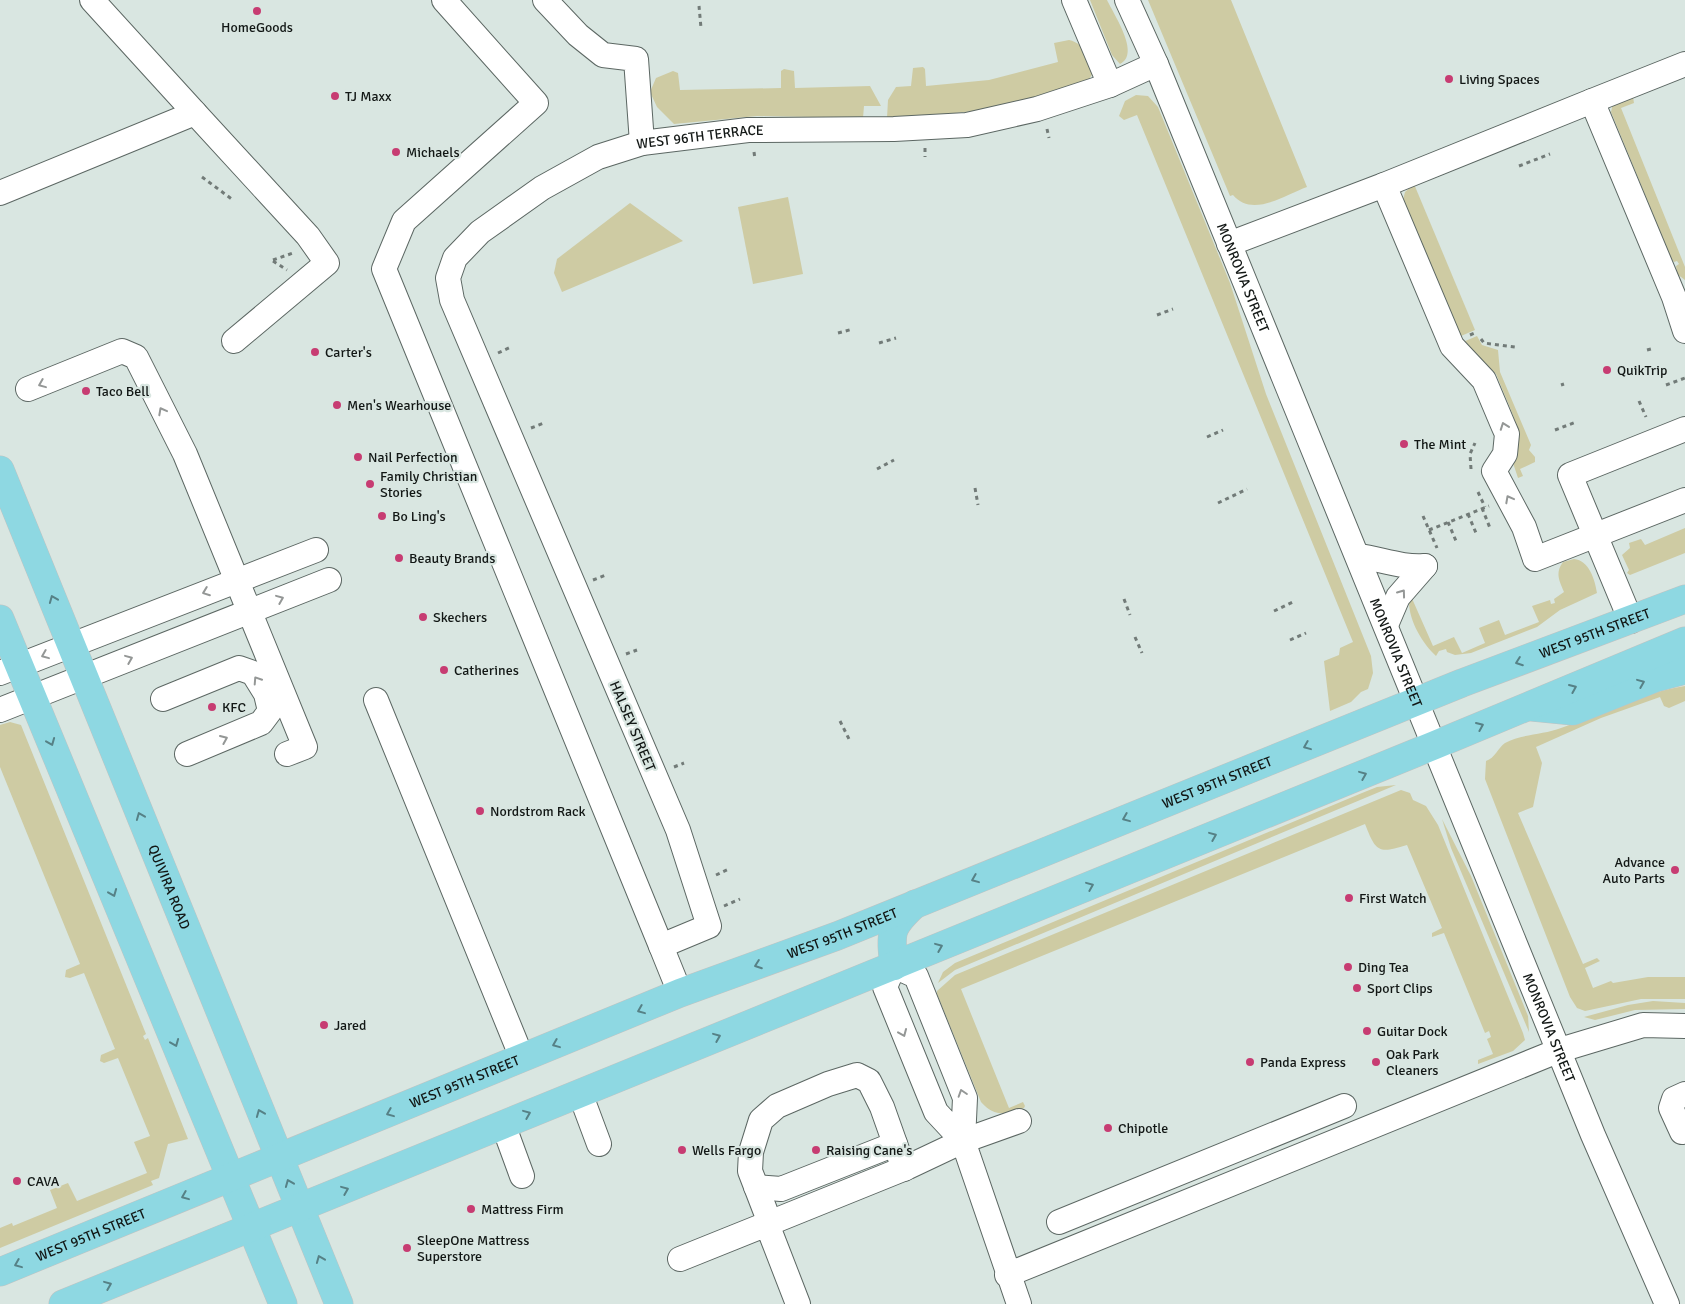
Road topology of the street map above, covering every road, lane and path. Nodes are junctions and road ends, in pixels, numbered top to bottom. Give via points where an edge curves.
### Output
1 (92, 0) edge
2 (444, 0) edge
3 (545, 0) edge
4 (1074, 0) edge
5 (1127, 0) edge
6 (700, 6) dead end
7 (701, 28) dead end
8 (1156, 64) junction
9 (1685, 64) edge
10 (1110, 84) junction
11 (1592, 101) junction
12 (195, 113) junction
13 (642, 143) junction
14 (1550, 154) dead end
15 (1519, 166) dead end
16 (202, 177) dead end
17 (1384, 185) junction
18 (0, 193) edge
19 (233, 200) dead end
20 (1229, 244) junction
21 (297, 251) dead end
22 (290, 272) dead end
23 (1173, 309) dead end
24 (1157, 315) dead end
25 (853, 329) dead end
26 (1685, 331) edge
27 (838, 333) dead end
28 (896, 338) dead end
29 (1481, 338) dead end
30 (234, 341) dead end
31 (878, 343) dead end
32 (511, 347) dead end
33 (1515, 347) dead end
34 (497, 354) dead end
35 (1685, 378) edge
36 (1666, 385) dead end
37 (28, 389) dead end
38 (1639, 400) dead end
39 (1646, 418) dead end
40 (1576, 422) dead end
41 (544, 423) dead end
42 (1685, 429) edge
43 (1222, 430) dead end
44 (1555, 430) dead end
45 (518, 431) junction
46 (1207, 437) dead end
47 (894, 460) dead end
48 (877, 469) dead end
49 (0, 470) edge
50 (975, 488) dead end
51 (1247, 489) dead end
52 (1685, 500) edge
53 (1218, 503) dead end
54 (978, 505) dead end
55 (1491, 505) dead end
56 (1482, 508) junction
57 (1468, 514) junction
58 (1423, 516) dead end
59 (1448, 522) junction
60 (1490, 528) dead end
61 (1429, 530) junction
62 (1476, 533) dead end
63 (1596, 536) junction
64 (1456, 541) dead end
65 (1437, 549) dead end
66 (316, 550) dead end
67 (1358, 556) junction
68 (606, 575) dead end
69 (237, 580) junction
70 (329, 580) dead end
71 (590, 581) dead end
72 (1124, 598) dead end
73 (1685, 599) edge
74 (1293, 602) dead end
75 (248, 612) junction
76 (1274, 612) dead end
77 (1130, 615) dead end
78 (0, 619) edge
79 (1631, 621) junction
80 (1386, 624) junction
81 (1306, 633) dead end
82 (1135, 637) dead end
83 (1290, 640) dead end
84 (1685, 641) edge
85 (71, 645) junction
86 (637, 650) dead end
87 (1142, 653) dead end
88 (621, 656) dead end
89 (10, 670) edge
90 (1685, 670) edge
91 (84, 677) junction
92 (32, 697) junction
93 (163, 700) dead end
94 (376, 700) dead end
95 (1417, 702) junction
96 (1528, 706) junction
97 (0, 710) edge
98 (840, 721) dead end
99 (849, 739) dead end
100 (1435, 745) junction
101 (187, 754) dead end
102 (287, 754) dead end
103 (729, 869) dead end
104 (711, 876) dead end
105 (740, 899) dead end
106 (917, 902) junction
107 (724, 906) dead end
108 (836, 936) junction
109 (661, 946) junction
110 (894, 966) junction
111 (680, 993) junction
112 (1685, 1026) edge
113 (1560, 1050) junction
114 (522, 1058) junction
115 (580, 1093) junction
116 (1685, 1094) edge
117 (1344, 1106) dead end
118 (1019, 1121) dead end
119 (503, 1124) junction
120 (1682, 1132) dead end
121 (963, 1141) junction
122 (599, 1144) dead end
123 (895, 1144) junction
124 (279, 1158) junction
125 (904, 1169) junction
126 (522, 1176) dead end
127 (230, 1178) junction
128 (756, 1187) junction
129 (299, 1208) junction
130 (1059, 1222) dead end
131 (769, 1224) junction
132 (250, 1227) junction
133 (680, 1259) dead end
134 (0, 1272) edge
135 (1008, 1275) junction
136 (63, 1304) edge
137 (283, 1304) edge
138 (339, 1304) edge
139 (798, 1304) edge
140 (1019, 1304) edge
141 (1667, 1304) edge

1 - 12 street
2 - 109 street via 536,103 404,221 384,269
3 - 13 street via 578,35 603,55 636,59
4 - 10 street
5 - 8 street, MONROVIA STREET
6 - 7 path
8 - 10 street, WEST 96TH TERRACE
8 - 20 street, MONROVIA STREET
9 - 11 street
10 - 13 street, WEST 96TH TERRACE via 1038,109 967,125 748,130
11 - 17 street
11 - 26 street
12 - 18 street
12 - 30 street via 302,230 327,263
13 - 45 street, WEST 96TH TERRACE via 598,157 542,188 480,232 455,258 448,278 452,300
14 - 15 path
16 - 19 path
17 - 20 street
63 -> 17 street via 1534,558 1524,527 1494,471 1505,454 1507,434 1504,425 1487,385 1452,346
20 - 67 street, MONROVIA STREET
21 - 22 path via 272,260
23 - 24 path
25 - 27 path
28 - 31 path
29 - 33 path via 1484,343
32 - 34 path
35 - 36 path
69 -> 37 street via 185,454 136,357 122,351
38 - 39 path
40 - 44 path
41 - 45 path
42 - 63 street via 1570,475
43 - 46 path
45 - 109 street, HALSEY STREET via 678,830 710,926
47 - 48 path
85 -> 49 main road, QUIVIRA ROAD
50 - 54 path
51 - 53 path
52 - 63 street
55 - 56 path
56 - 57 path
56 - 60 path
57 - 59 path
57 - 62 path
58 - 61 path
59 - 61 path
59 - 64 path
61 - 65 path
63 - 79 street
66 - 69 street
67 - 80 street, MONROVIA STREET
80 -> 67 street via 1398,597 1426,566 1407,567
68 - 71 path
69 - 75 street
69 -> 85 street
75 -> 70 street
72 - 77 path
73 - 79 main road, WEST 95TH STREET
74 - 76 path
91 -> 75 street
75 - 102 street via 305,747
78 - 89 main road
79 -> 95 main road, WEST 95TH STREET
80 - 95 street, MONROVIA STREET
81 - 83 path
82 - 87 path
96 -> 84 main road
85 -> 89 street
85 - 91 main road, QUIVIRA ROAD
86 - 88 path
89 - 92 main road
96 -> 90 main road via 1573,710
91 - 92 street
124 -> 91 main road, QUIVIRA ROAD
92 - 97 street
92 -> 127 main road
101 -> 93 street via 261,723 270,711 266,694 254,673 238,668
94 - 114 street
95 - 100 street, MONROVIA STREET
95 -> 106 main road, WEST 95TH STREET
100 -> 96 main road
98 - 99 path
110 -> 100 main road
100 - 113 street, MONROVIA STREET
103 - 104 path
105 - 107 path
106 - 108 main road, WEST 95TH STREET
106 - 110 main road via 897,920 891,939
108 - 110 main road via 859,937 873,945
108 -> 111 main road, WEST 95TH STREET
109 - 111 street
115 -> 110 main road
110 -> 121 street via 885,987 894,1011 936,1112
121 -> 110 street via 965,1098 916,976
111 -> 114 main road, WEST 95TH STREET
112 - 113 street via 1644,1025
113 - 135 street
113 - 141 street, MONROVIA STREET via 1633,1230
114 -> 124 main road, WEST 95TH STREET
119 -> 115 main road
115 - 122 street
116 - 120 street via 1674,1099 1671,1108
117 - 130 street
118 - 121 street
119 - 126 street
129 -> 119 main road
121 - 125 street
121 - 135 street
123 - 125 street
123 - 128 street via 781,1189
123 - 128 street via 869,1081 856,1075 777,1106 761,1120 751,1152 750,1171
124 - 127 main road, WEST 95TH STREET
129 -> 124 main road, QUIVIRA ROAD
125 - 131 street
127 - 132 main road
127 -> 134 main road, WEST 95TH STREET
128 - 131 street
129 - 132 main road
138 -> 129 main road, QUIVIRA ROAD
131 - 133 street
131 - 139 street
136 -> 132 main road
132 - 137 main road
135 - 140 street

